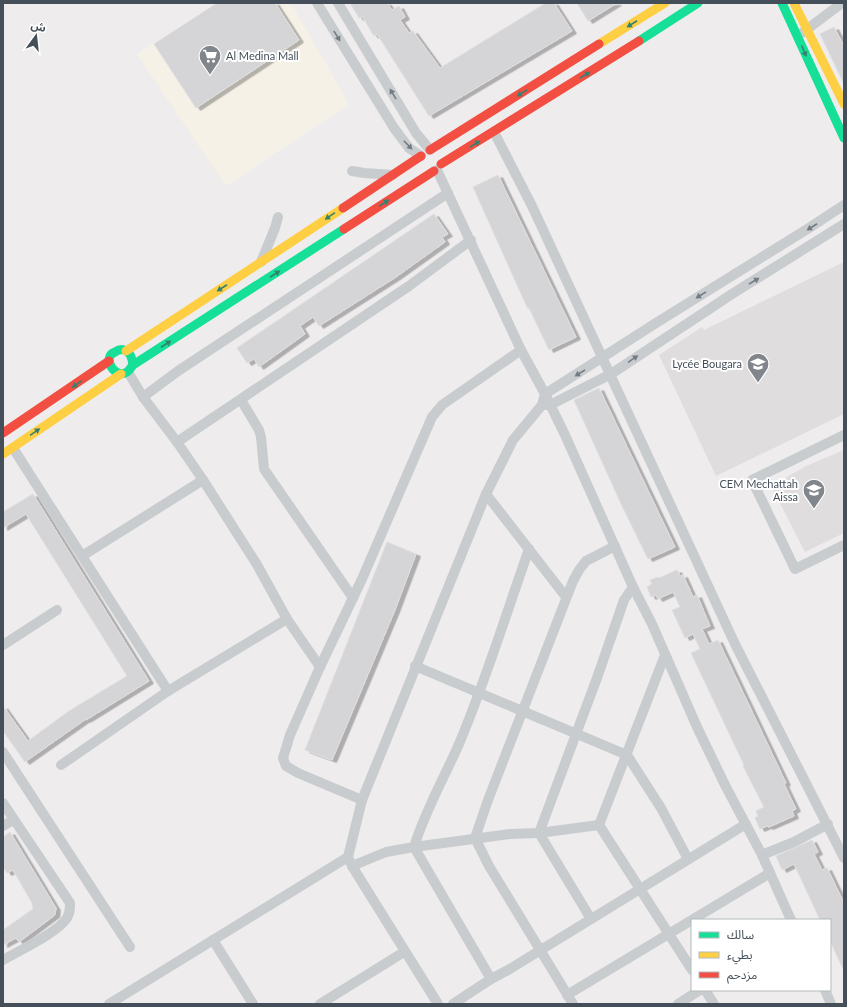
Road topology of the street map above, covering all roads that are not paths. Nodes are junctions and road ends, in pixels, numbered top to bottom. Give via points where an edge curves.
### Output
1 (317, 3) edge
2 (338, 3) edge
3 (665, 3) edge
4 (698, 3) edge
5 (782, 3) edge
6 (794, 3) edge
7 (843, 4) edge
8 (807, 29) junction
9 (798, 37) junction
10 (844, 104) edge
11 (494, 132) junction
12 (844, 138) edge
13 (425, 153) junction
14 (437, 168) junction
15 (352, 171) dead end
16 (393, 175) junction
17 (448, 193) junction
18 (844, 205) edge
19 (278, 217) dead end
20 (844, 224) edge
21 (470, 240) junction
22 (261, 262) junction
23 (521, 350) junction
24 (126, 351) junction
25 (602, 359) junction
26 (109, 361) junction
27 (127, 370) junction
28 (611, 374) junction
29 (545, 394) junction
30 (143, 397) junction
31 (241, 400) junction
32 (546, 405) junction
33 (3, 433) edge
34 (844, 435) edge
35 (177, 442) junction
36 (13, 448) junction
37 (3, 454) edge
38 (203, 480) junction
39 (486, 494) junction
40 (844, 545) edge
41 (615, 546) junction
42 (529, 550) junction
43 (82, 556) junction
44 (634, 588) junction
45 (566, 597) junction
46 (353, 598) junction
47 (57, 610) dead end
48 (287, 619) junction
49 (3, 645) edge
50 (665, 655) junction
51 (415, 666) junction
52 (320, 667) junction
53 (168, 691) junction
54 (479, 693) junction
55 (523, 711) junction
56 (576, 733) junction
57 (3, 752) edge
58 (627, 755) junction
59 (61, 765) dead end
60 (362, 800) junction
61 (3, 803) edge
62 (13, 820) junction
63 (746, 824) junction
64 (828, 824) junction
65 (599, 825) junction
66 (3, 826) edge
67 (539, 832) junction
68 (475, 838) junction
69 (414, 847) junction
70 (762, 855) junction
71 (844, 858) edge
72 (688, 859) junction
73 (350, 862) junction
74 (770, 873) junction
75 (640, 889) junction
76 (591, 919) junction
77 (694, 919) edge
78 (791, 919) edge
79 (691, 921) edge
80 (669, 934) junction
81 (213, 940) junction
82 (130, 947) dead end
83 (539, 951) junction
84 (404, 952) junction
85 (3, 960) edge
86 (691, 968) edge
87 (491, 979) junction
88 (698, 991) edge
89 (706, 991) edge
90 (825, 991) edge
91 (567, 995) junction
92 (109, 1004) edge
93 (253, 1004) edge
94 (320, 1004) edge
95 (438, 1004) edge
96 (453, 1004) edge
97 (572, 1004) edge
98 (678, 1004) edge
99 (714, 1004) edge
100 (831, 1004) edge

1 -> 13 street via 394,128 409,148
13 -> 2 street via 416,133
3 -> 13 main road
11 -> 4 main road
5 - 9 main road
6 - 8 main road
7 - 8 street
8 - 9 street
8 - 10 main road
9 -> 12 main road
14 -> 11 main road
11 - 25 street via 532,206
13 - 14 main road via 433,150 439,154 442,160
13 - 14 main road via 420,163 424,169 427,171
13 - 16 main road
14 - 17 street
27 -> 14 main road
15 - 16 street
16 -> 22 main road
17 - 21 street
17 - 30 street
18 -> 25 street
19 - 22 street
28 -> 20 street
21 - 23 street
21 - 31 street via 409,286
22 -> 24 main road
23 - 29 street
23 - 46 street via 442,405 432,417
24 - 26 main road via 114,352
24 - 27 main road via 132,357
25 - 28 street
25 -> 29 street
26 - 27 main road via 113,371
26 -> 33 main road
27 - 30 street
36 -> 27 main road
28 - 32 street
28 - 64 street via 735,644
29 - 32 street
30 - 35 street
31 - 35 street
31 - 46 street via 259,430 264,469
32 - 39 street via 513,440
32 - 41 street
34 - 40 street via 752,480 795,569
35 - 38 street
36 - 37 main road
36 - 43 street
38 - 43 street
38 - 48 street via 256,563
39 - 42 street
39 - 51 street
41 - 44 street
41 - 45 street via 586,562
42 - 45 street
42 - 54 street
43 - 53 street
44 - 50 street
44 - 56 street via 624,600
45 - 55 street
46 - 52 street
47 - 49 street
48 - 52 street
48 - 53 street
50 - 58 street
50 - 63 street via 697,727
51 - 54 street
51 - 60 street
52 - 60 street via 290,735 283,758 286,766 298,773
53 - 59 street
54 - 55 street
54 - 69 street
55 - 56 street
55 - 68 street
56 - 58 street
56 - 67 street
57 - 82 street
58 - 65 street
58 - 72 street
60 - 73 street
61 - 62 street
62 - 66 street
62 - 85 street via 70,903 70,912 60,927
63 - 70 street
63 - 72 street
64 - 70 street
64 - 71 street
65 - 67 street
65 - 75 street
67 - 68 street
67 - 76 street
68 - 69 street
68 - 83 street
69 - 73 street
69 - 87 street
70 - 74 street
72 - 75 street
73 - 81 street
73 - 84 street
74 - 77 street
74 - 78 street
75 - 76 street
75 - 80 street
76 - 83 street
79 - 80 street
80 - 86 street
80 - 91 street
81 - 92 street
81 - 93 street
83 - 87 street
83 - 91 street
84 - 94 street
84 - 95 street
87 - 96 street
88 - 98 street
89 - 99 street
90 - 100 street
91 - 97 street

